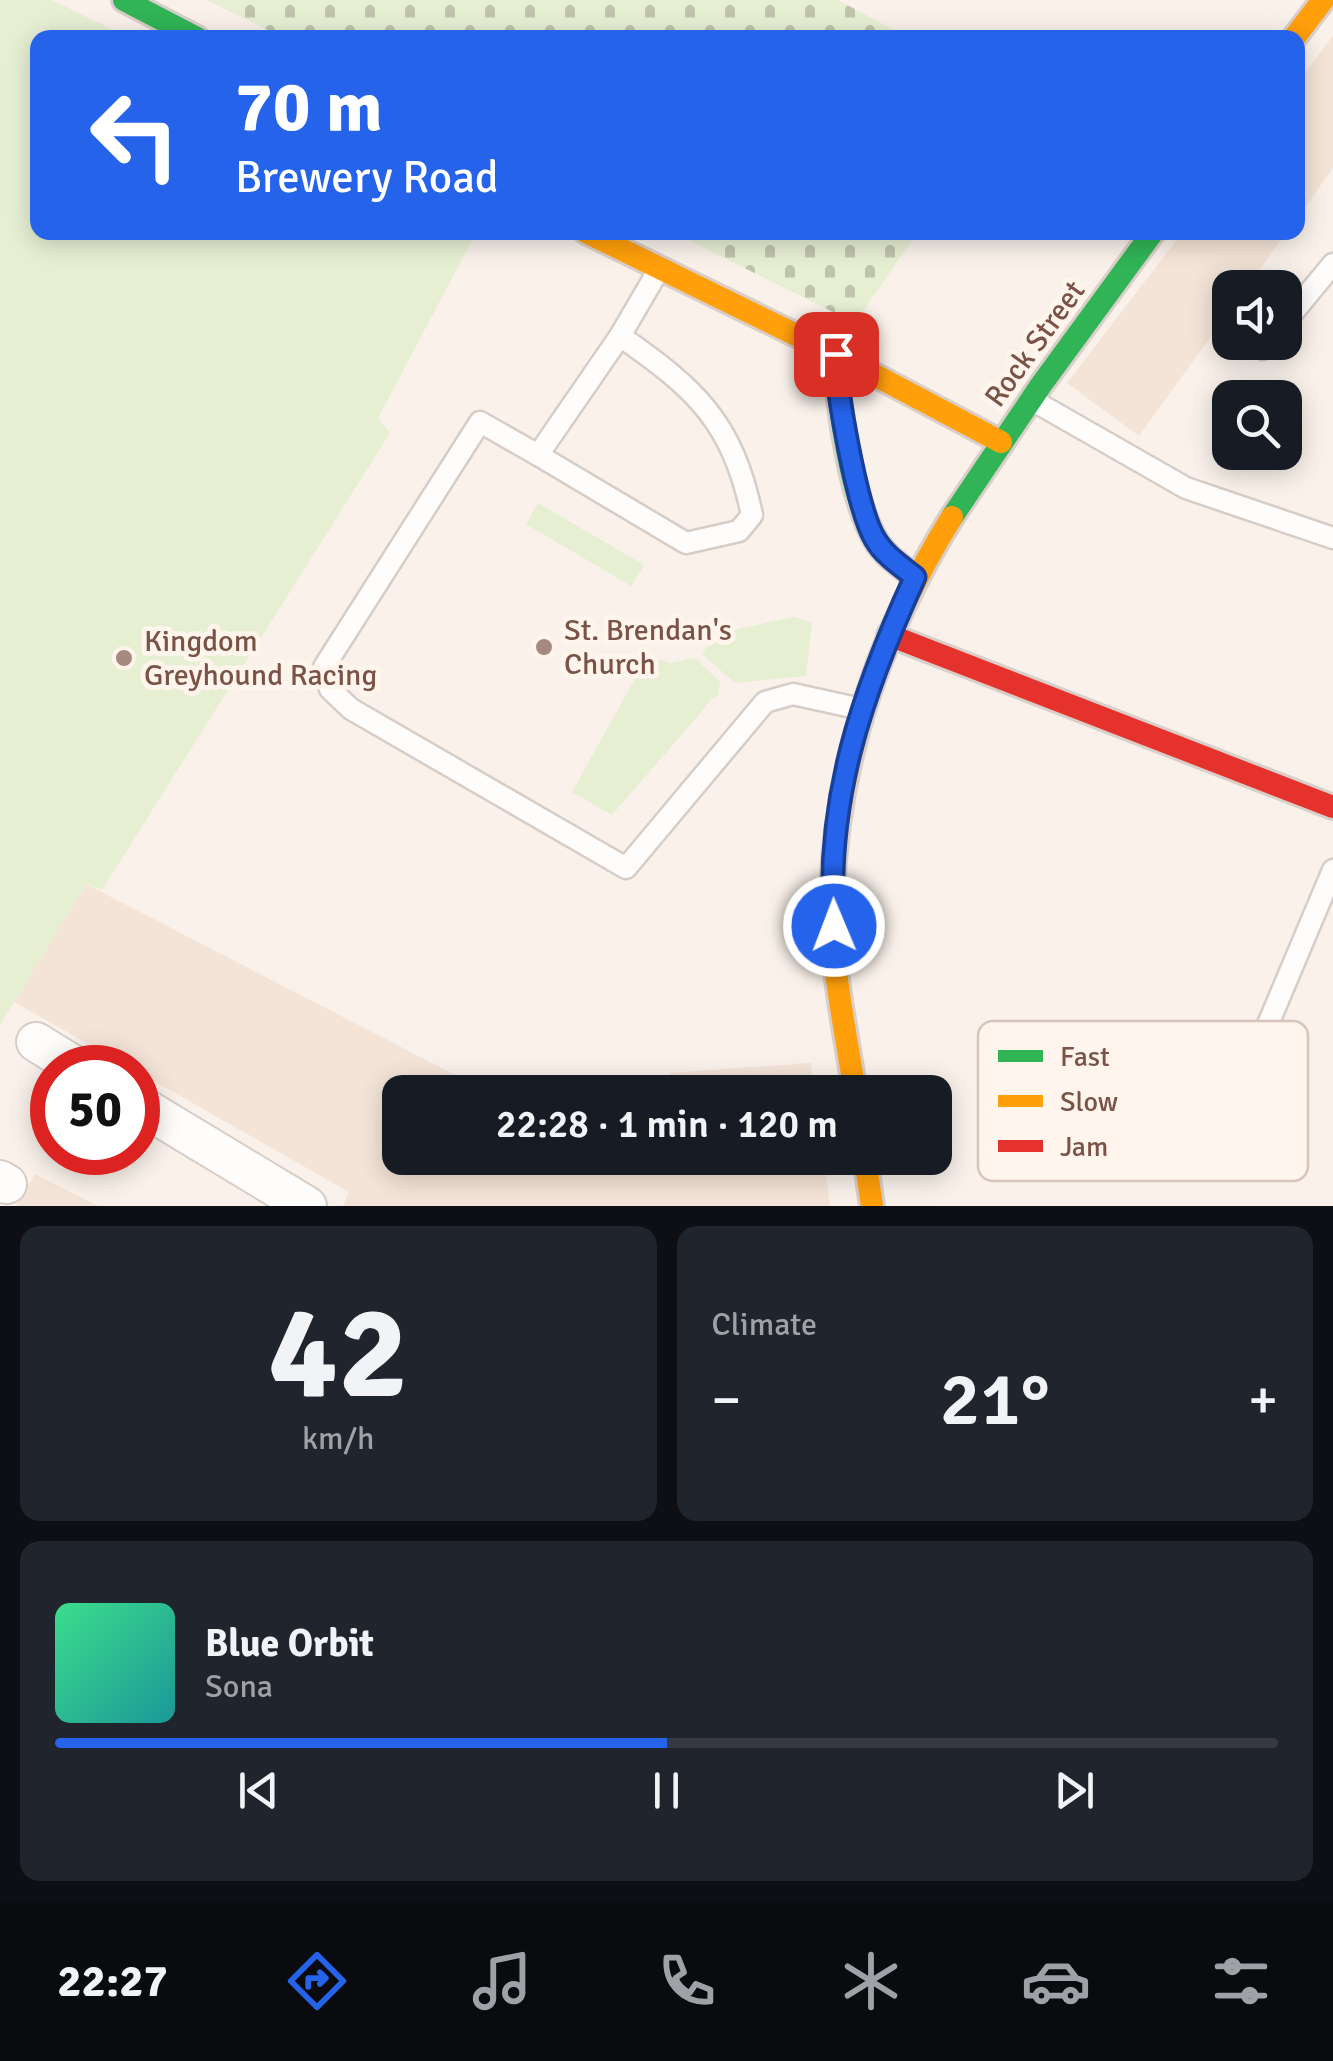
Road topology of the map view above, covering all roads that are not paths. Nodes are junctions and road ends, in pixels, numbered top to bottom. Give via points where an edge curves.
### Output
1 (124, 0) edge
2 (182, 30) edge
3 (602, 240) edge
4 (1147, 240) edge
5 (1333, 264) edge
6 (659, 269) junction
7 (1302, 301) edge
8 (620, 336) junction
9 (836, 354) junction
10 (1032, 400) junction
11 (1001, 442) junction
12 (538, 454) junction
13 (1333, 538) edge
14 (915, 577) junction
15 (889, 635) junction
16 (861, 709) junction
17 (1333, 807) edge
18 (1333, 870) edge
19 (1269, 1021) edge
20 (36, 1042) dead end
21 (41, 1045) edge
22 (851, 1075) edge
23 (160, 1117) edge
24 (867, 1175) edge
25 (306, 1206) edge
26 (872, 1206) edge

1 - 2 street
3 - 6 street
4 - 10 street, Rock Street
5 - 7 lane
6 - 8 lane
6 - 9 street
8 - 12 lane
8 - 12 lane via 700,397 731,447 752,515 739,531 686,544
9 - 11 street
9 - 14 street via 835,379 864,511 874,539
10 - 11 street, Rock Street
10 - 13 lane via 1186,488
11 - 14 street, Rock Street
12 - 16 lane via 480,422 324,667 330,690 351,709 626,868 765,702 792,694
14 - 15 street, Rock Street
15 - 16 street, Rock Street
15 - 17 street
16 - 22 street, Rock Street via 844,772 832,898
18 - 19 lane
20 - 21 street
23 - 25 street
24 - 26 street

